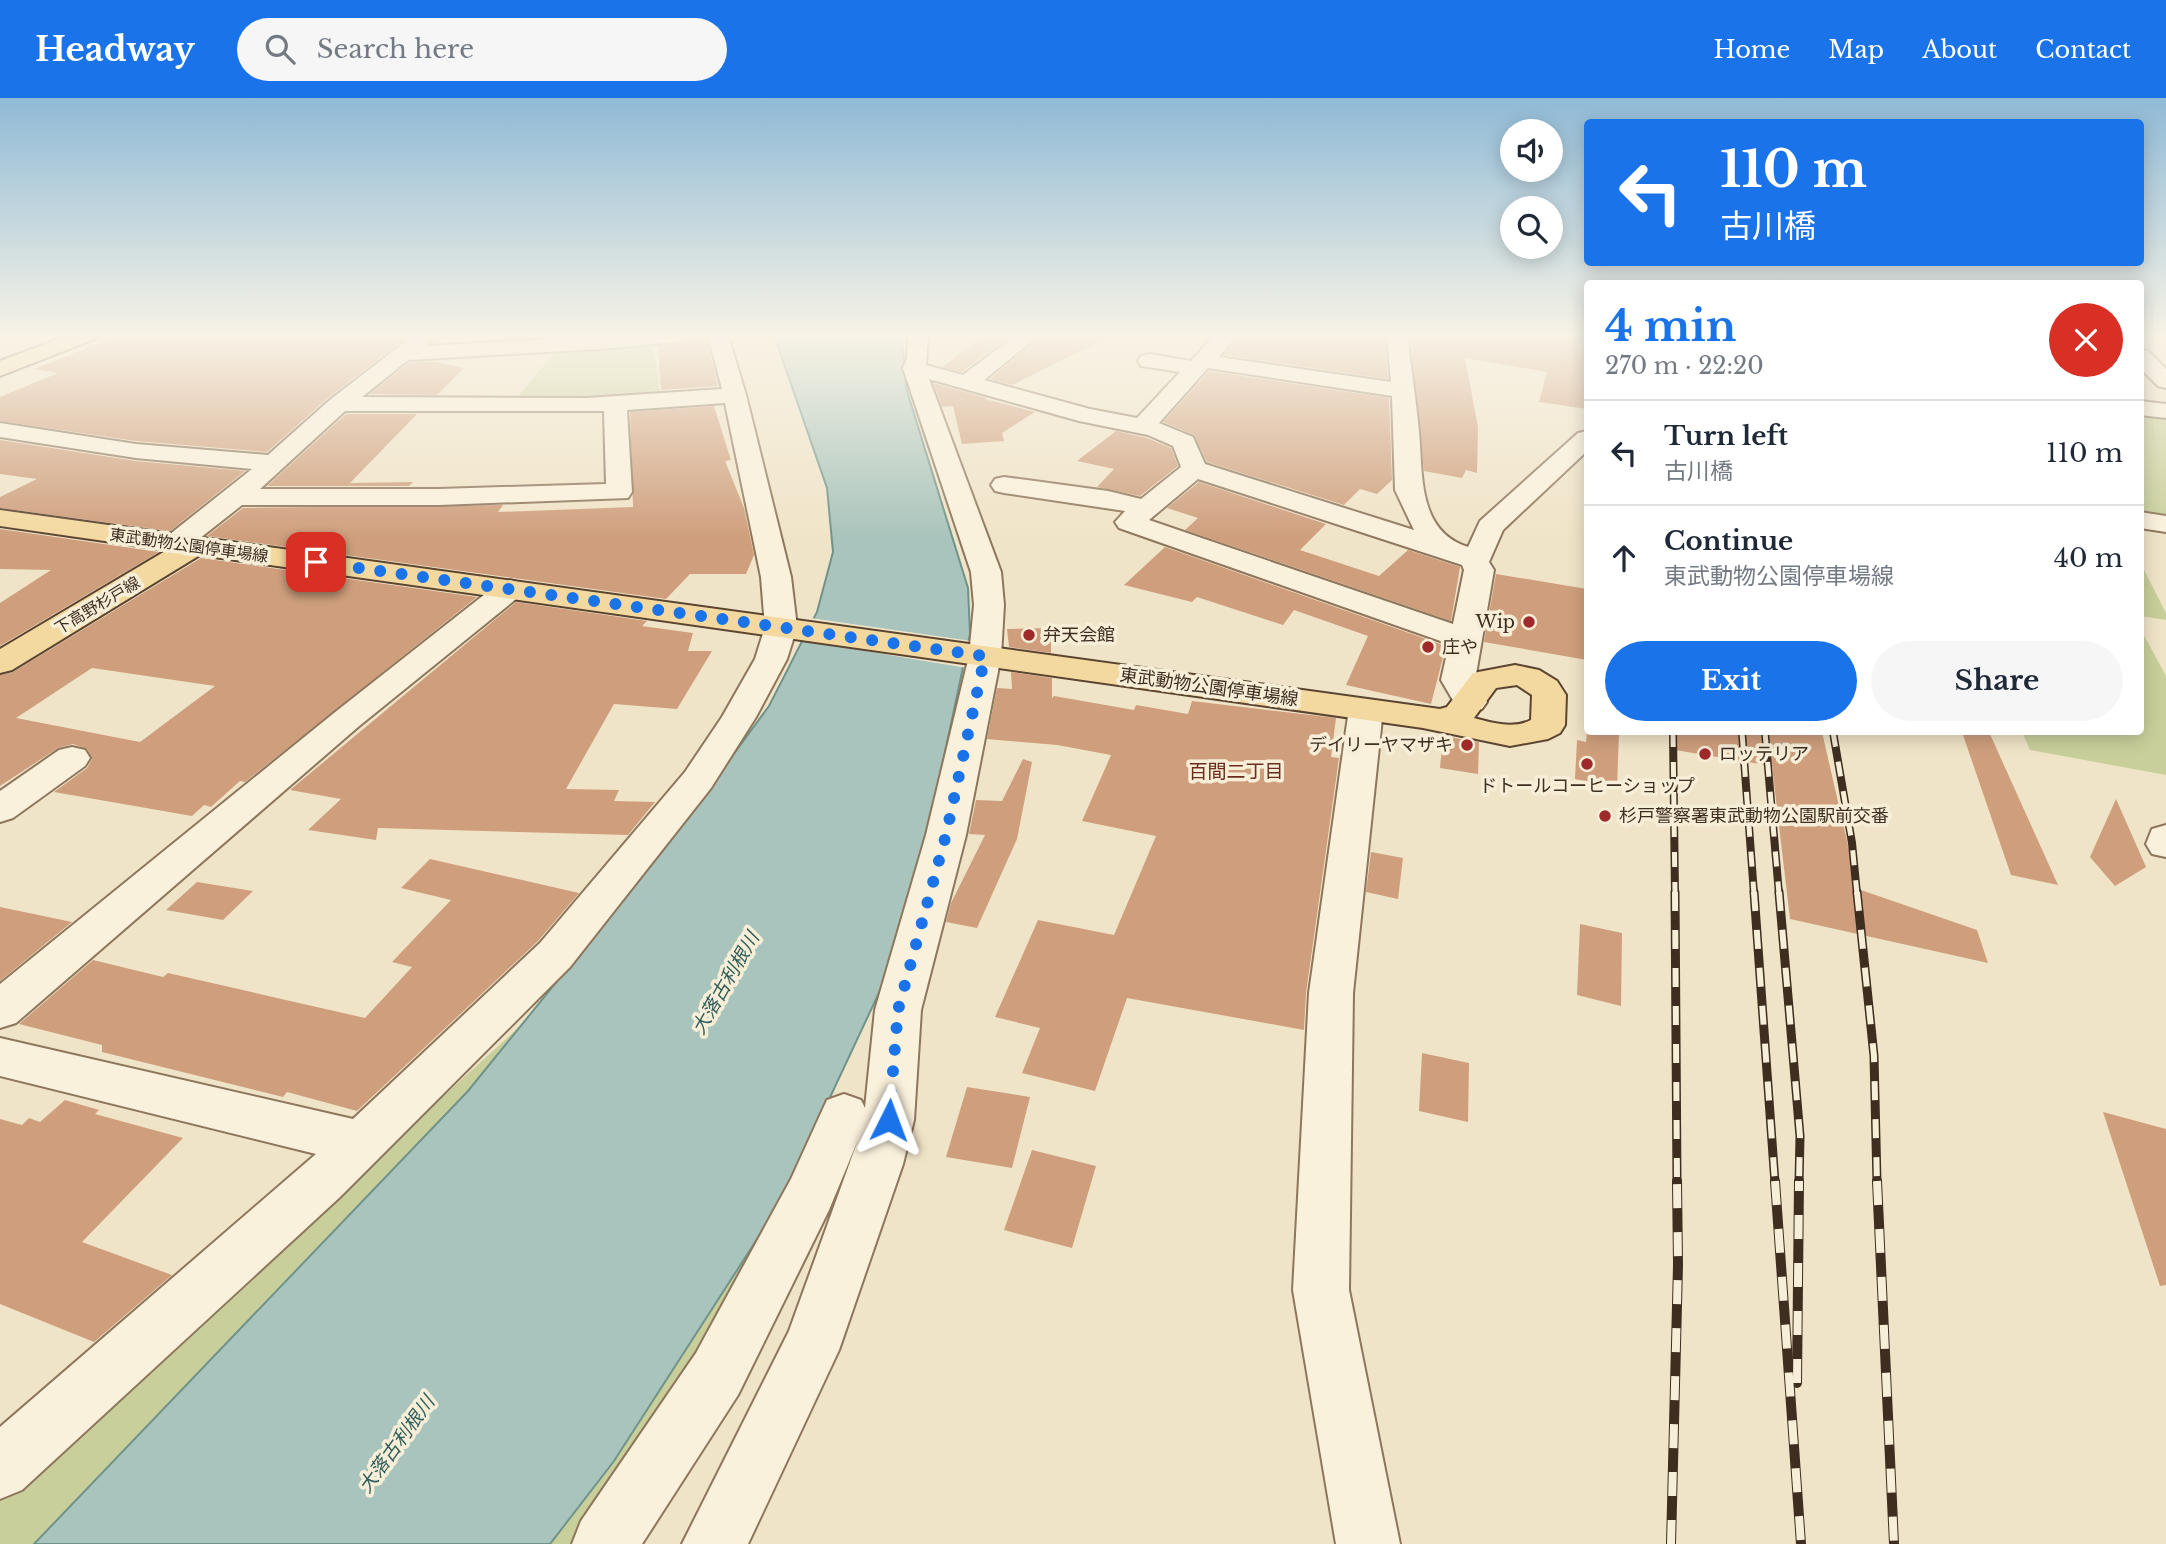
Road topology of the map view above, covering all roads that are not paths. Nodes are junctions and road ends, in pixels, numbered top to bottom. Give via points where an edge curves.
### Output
1 (676, 402) edge
2 (737, 402) edge
3 (932, 402) edge
4 (1040, 402) edge
5 (1165, 402) edge
6 (1403, 402) edge
7 (339, 404) joint
8 (615, 405) junction
9 (2144, 408) edge
10 (2166, 411) edge
11 (1142, 427) junction
12 (0, 430) edge
13 (1584, 441) edge
14 (274, 463) junction
15 (1194, 469) junction
16 (1004, 485) dead end
17 (236, 497) junction
18 (1145, 508) junction
19 (1, 519) edge
20 (2144, 521) edge
21 (2166, 524) edge
22 (184, 545) junction
23 (1441, 548) junction
24 (1474, 560) junction
25 (510, 589) junction
26 (788, 628) junction
27 (1466, 643) junction
28 (981, 656) junction
29 (0, 663) edge
30 (1503, 676) junction
31 (1366, 709) junction
32 (1456, 711) junction
33 (72, 758) dead end
34 (0, 809) edge
35 (2166, 838) edge
36 (2166, 844) edge
37 (0, 1010) edge
38 (0, 1057) edge
39 (844, 1115) dead end
40 (362, 1143) junction
41 (0, 1468) edge
42 (604, 1544) edge
43 (714, 1544) edge
44 (1368, 1544) edge

1 - 8 street
2 - 26 street
3 - 28 street via 986,572 989,605
4 - 11 street
5 - 11 street
6 - 23 street via 1408,490 1422,522
7 - 8 street
7 - 14 street
8 - 17 street via 619,492
9 - 10 street
11 - 15 street via 1184,442
12 - 14 street via 136,451
13 - 24 street via 1490,527
14 - 17 street
15 - 18 street
15 - 23 street
16 - 18 street
17 - 22 street
18 - 27 street via 1129,522
19 - 22 main road, 東武動物公園停車場線
20 - 21 street
22 - 25 main road, 東武動物公園停車場線
22 - 29 main road, 下高野杉戸線
23 - 24 street
24 - 27 street via 1479,570
25 - 26 main road, 東武動物公園停車場線
25 - 37 street
26 - 28 main road, 東武動物公園停車場線
26 - 40 street via 698,780 555,956
27 - 30 street via 1477,660
27 - 32 street
28 - 31 main road, 東武動物公園停車場線
28 - 43 street via 946,835 898,1010 889,1120 877,1164 810,1350
30 - 32 main road via 1478,685
30 - 32 main road, 東武動物公園停車場線 via 1527,677 1545,688 1548,725 1509,735
31 - 32 main road, 東武動物公園停車場線
31 - 44 street via 1331,993 1321,1290
33 - 34 street
35 - 36 street
38 - 40 street
39 - 42 street via 811,1193 717,1374
40 - 41 street

